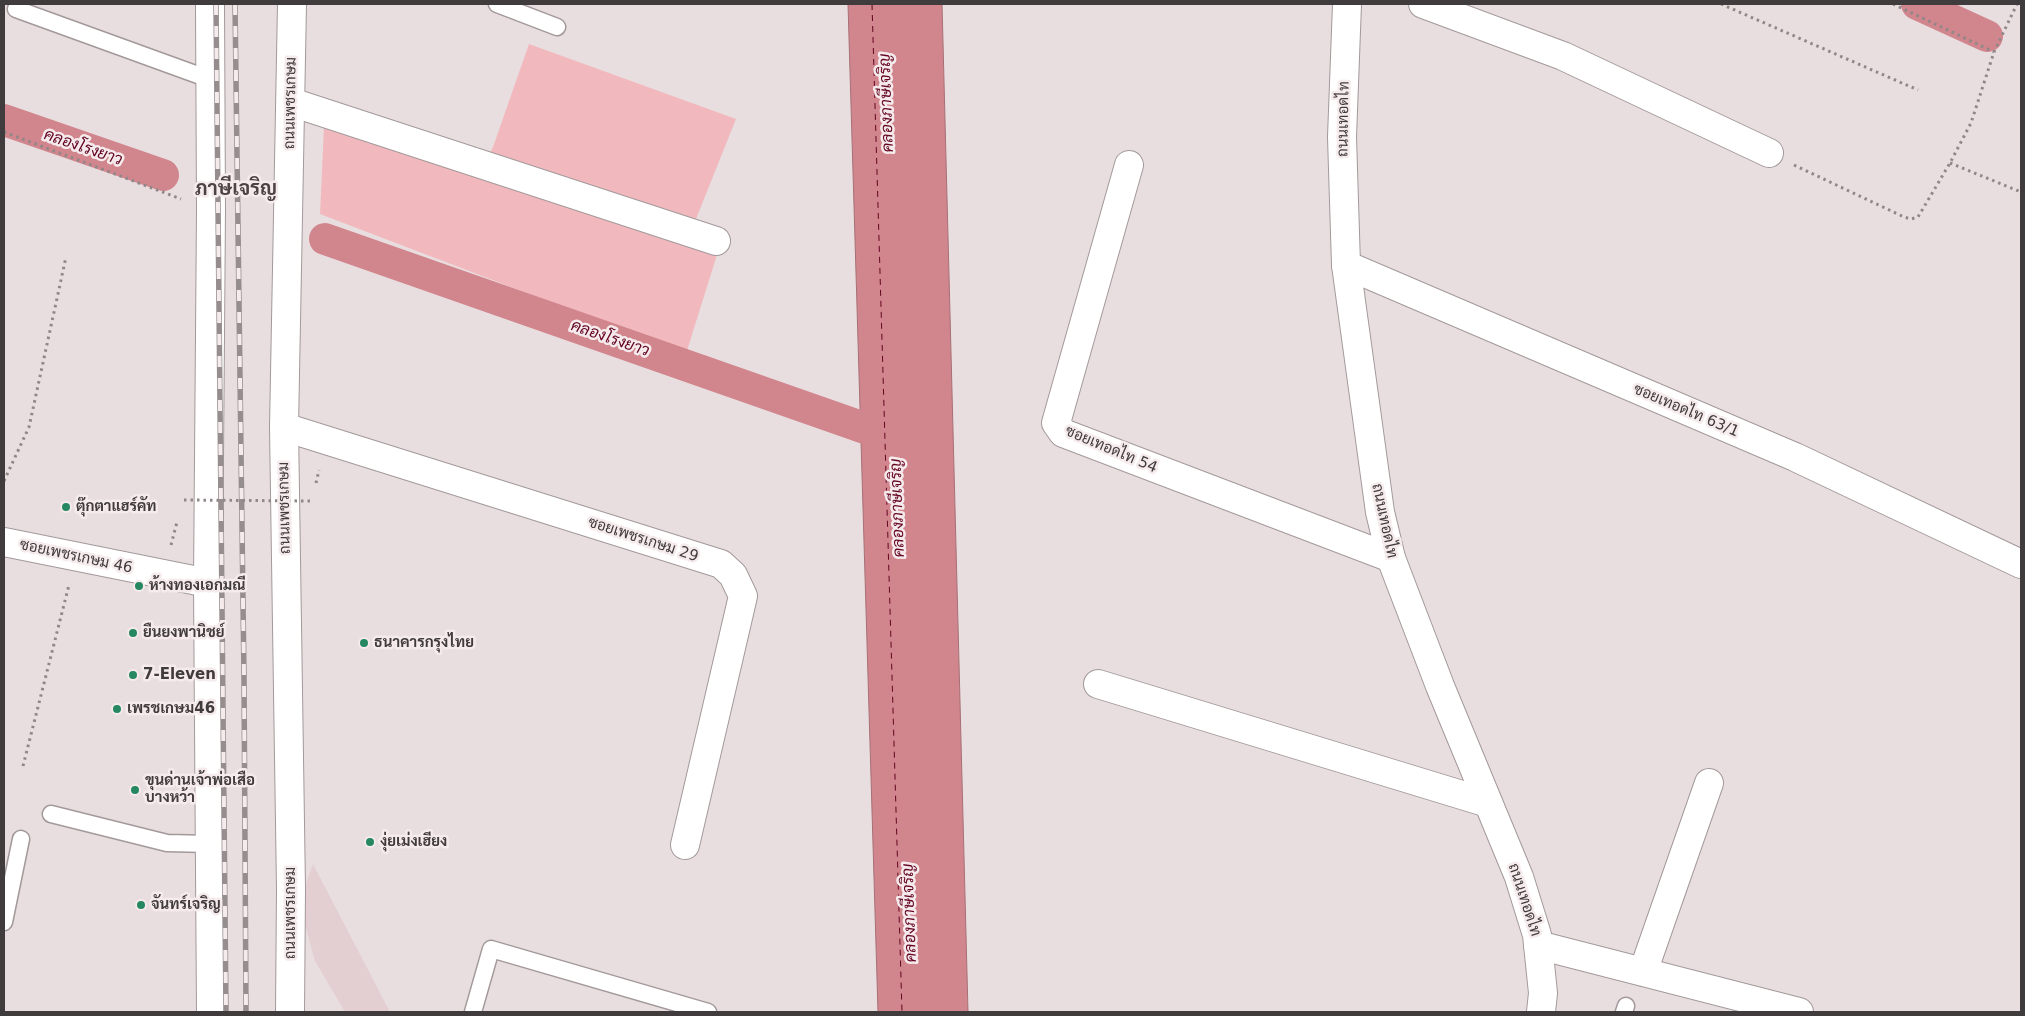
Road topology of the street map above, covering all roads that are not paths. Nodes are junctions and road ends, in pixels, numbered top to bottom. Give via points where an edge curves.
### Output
1 (210, 4) edge
2 (292, 4) edge
3 (497, 4) edge
4 (1347, 4) edge
5 (1423, 4) edge
6 (16, 9) dead end
7 (557, 27) dead end
8 (210, 79) junction
9 (291, 102) junction
10 (1769, 153) road end
11 (1129, 166) dead end
12 (716, 241) dead end
13 (1346, 265) junction
14 (284, 427) junction
15 (4, 542) edge
16 (1391, 558) junction
17 (2021, 564) edge
18 (208, 583) junction
19 (1098, 684) dead end
20 (1709, 783) dead end
21 (1488, 803) junction
22 (51, 814) dead end
23 (21, 839) dead end
24 (210, 844) junction
25 (685, 844) dead end
26 (4, 922) edge
27 (1538, 945) junction
28 (1643, 972) junction
29 (211, 1012) edge
30 (290, 1012) edge
31 (473, 1012) edge
32 (708, 1012) edge
33 (1541, 1012) edge
34 (1799, 1012) edge

1 - 8 street
2 - 9 street, ถนนเพชรเกษม
3 - 7 lane
4 - 13 street, ถนนเทอดไท via 1342,137
5 - 10 street via 1563,56
6 - 8 lane
8 - 18 street
9 - 12 street
9 - 14 street, ถนนเพชรเกษม
11 - 16 street, ซอยเทอดไท 54 via 1056,423 1063,433
13 - 16 street, ถนนเทอดไท via 1380,512
13 - 17 street, ซอยเทอดไท 63/1 via 1795,458
14 - 25 street, ซอยเพชรเกษม 29 via 721,564 734,575 743,596
14 - 30 street, ถนนเพชรเกษม
15 - 18 street, ซอยเพชรเกษม 46
16 - 21 street, ถนนเทอดไท
18 - 24 street
19 - 21 street
20 - 28 street
21 - 27 street, ถนนเทอดไท via 1519,877
22 - 24 lane via 167,843
23 - 26 lane
24 - 29 street
27 - 28 street
27 - 33 street, ถนนเทอดไท via 1543,993
28 - 34 street
31 - 32 lane via 491,949

